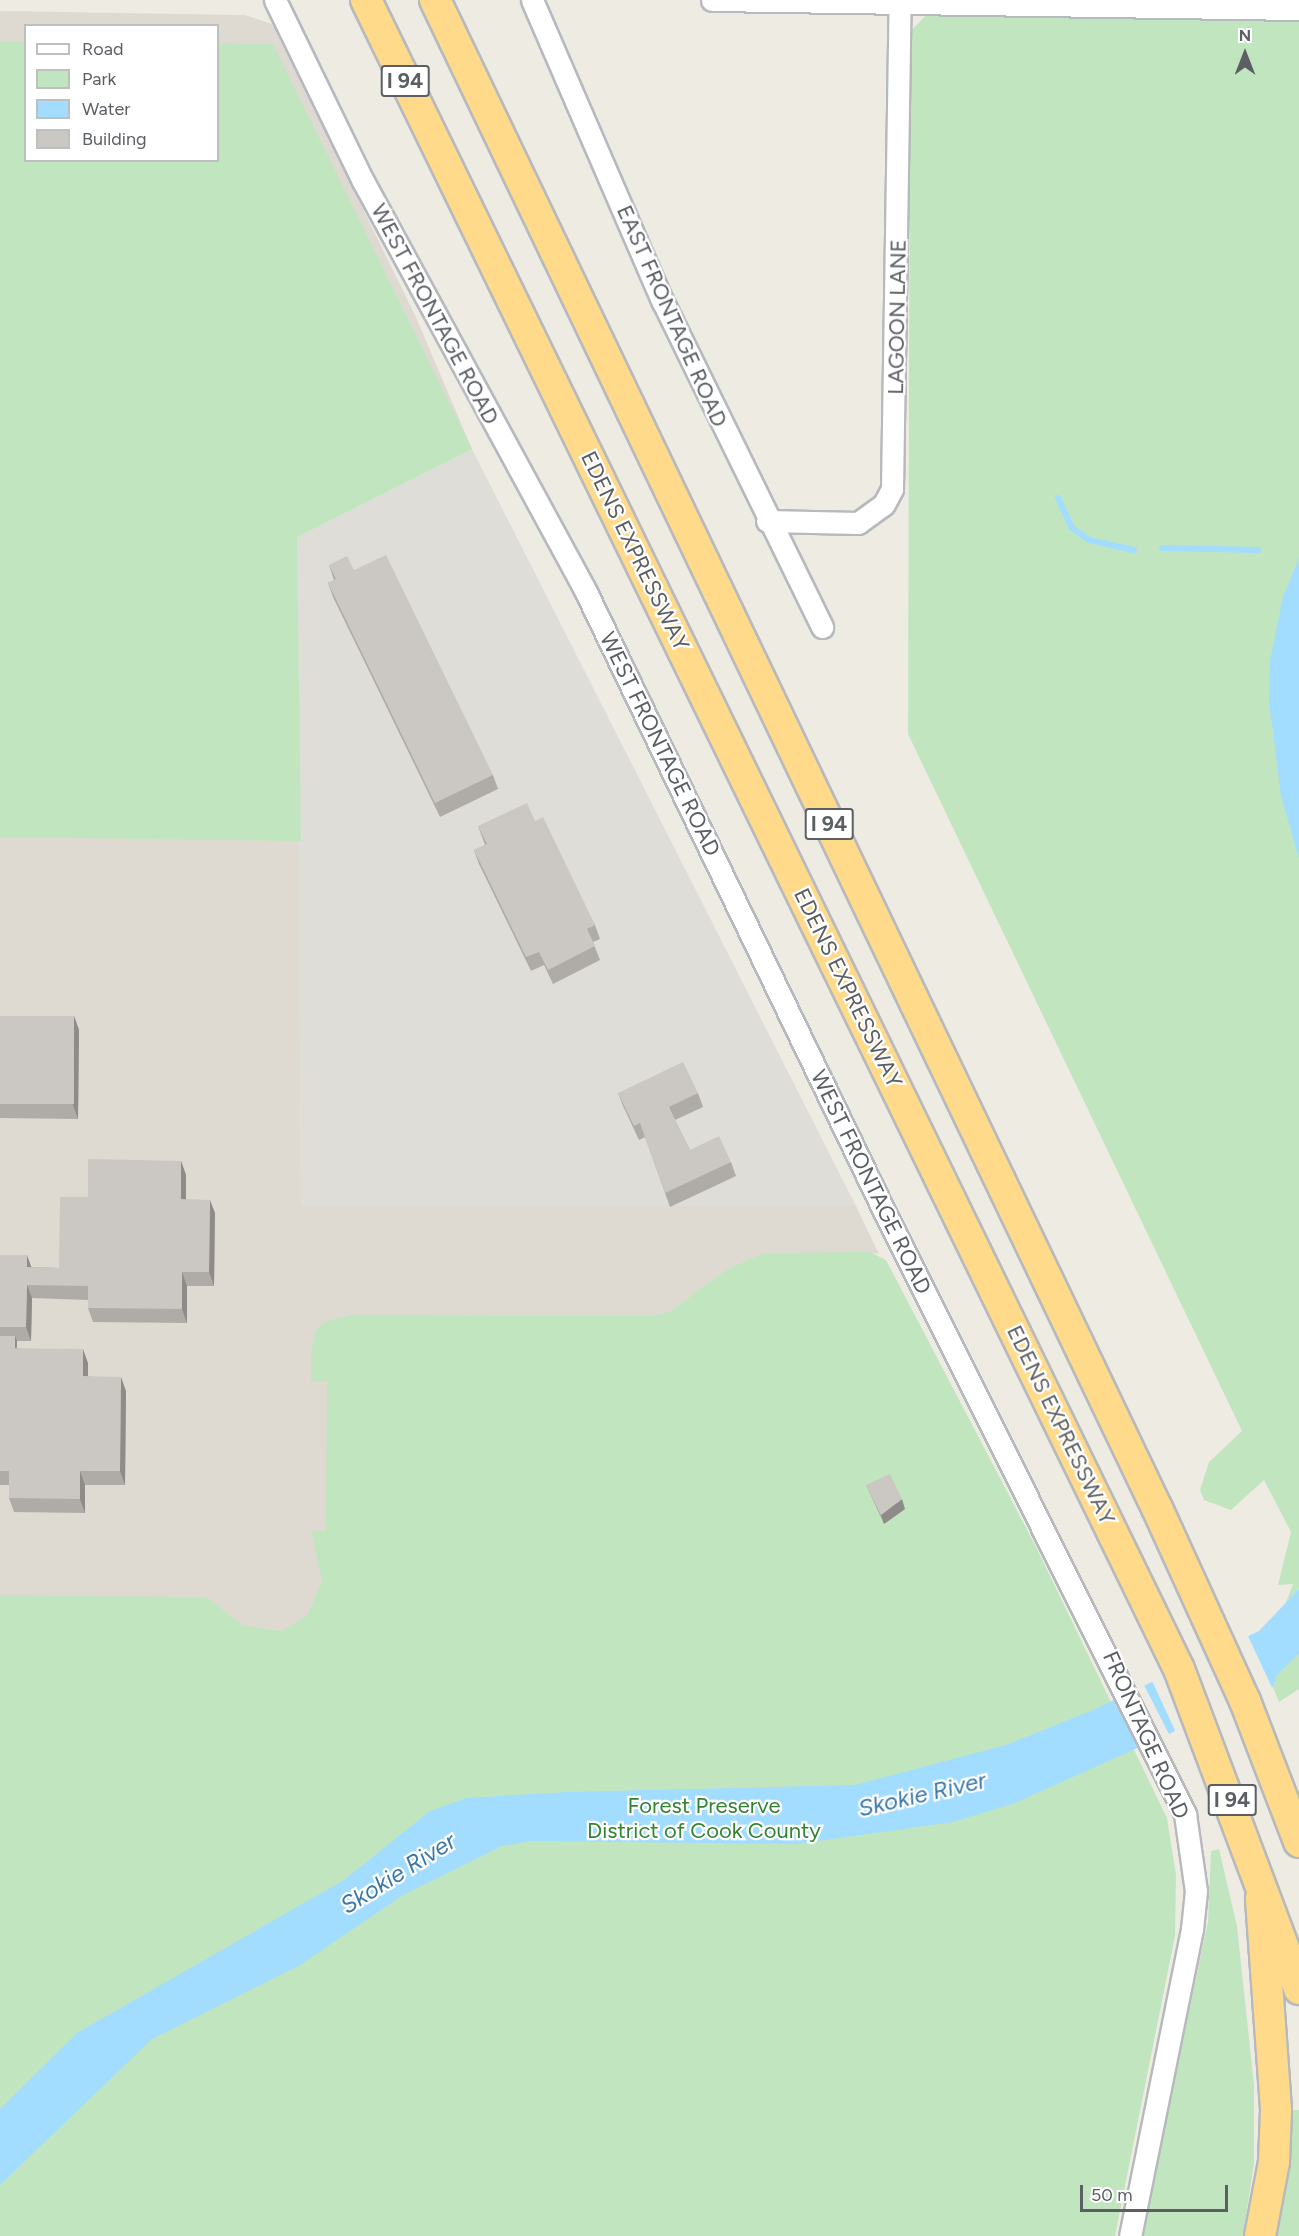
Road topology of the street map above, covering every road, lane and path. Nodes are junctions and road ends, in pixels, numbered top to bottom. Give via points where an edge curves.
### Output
1 (274, 0) edge
2 (366, 0) edge
3 (435, 0) edge
4 (532, 0) edge
5 (712, 0) edge
6 (792, 0) edge
7 (900, 3) junction
8 (1299, 9) edge
9 (767, 521) junction
10 (822, 627) dead end
11 (1030, 1497) joint
12 (1299, 1842) edge
13 (1261, 1878) junction
14 (1299, 1989) edge
15 (1130, 2236) edge
16 (1260, 2236) edge

1 - 11 street, WEST FRONTAGE ROAD via 363,182 586,592 885,1213
2 - 13 highway, EDENS EXPRESSWAY / I 94 via 1179,1669
3 - 12 highway, I 94 via 1221,1648
4 - 9 street, EAST FRONTAGE ROAD via 663,302
5 - 6 street
6 - 7 street
7 - 8 street
7 - 9 street, LAGOON LANE via 892,489 884,504 858,523
9 - 10 street, EAST FRONTAGE ROAD
11 - 15 street, FRONTAGE ROAD via 1129,1692 1185,1814 1196,1891
13 - 14 highway, EDENS EXPRESSWAY / I 94
13 - 16 highway via 1276,2109 1274,2162

